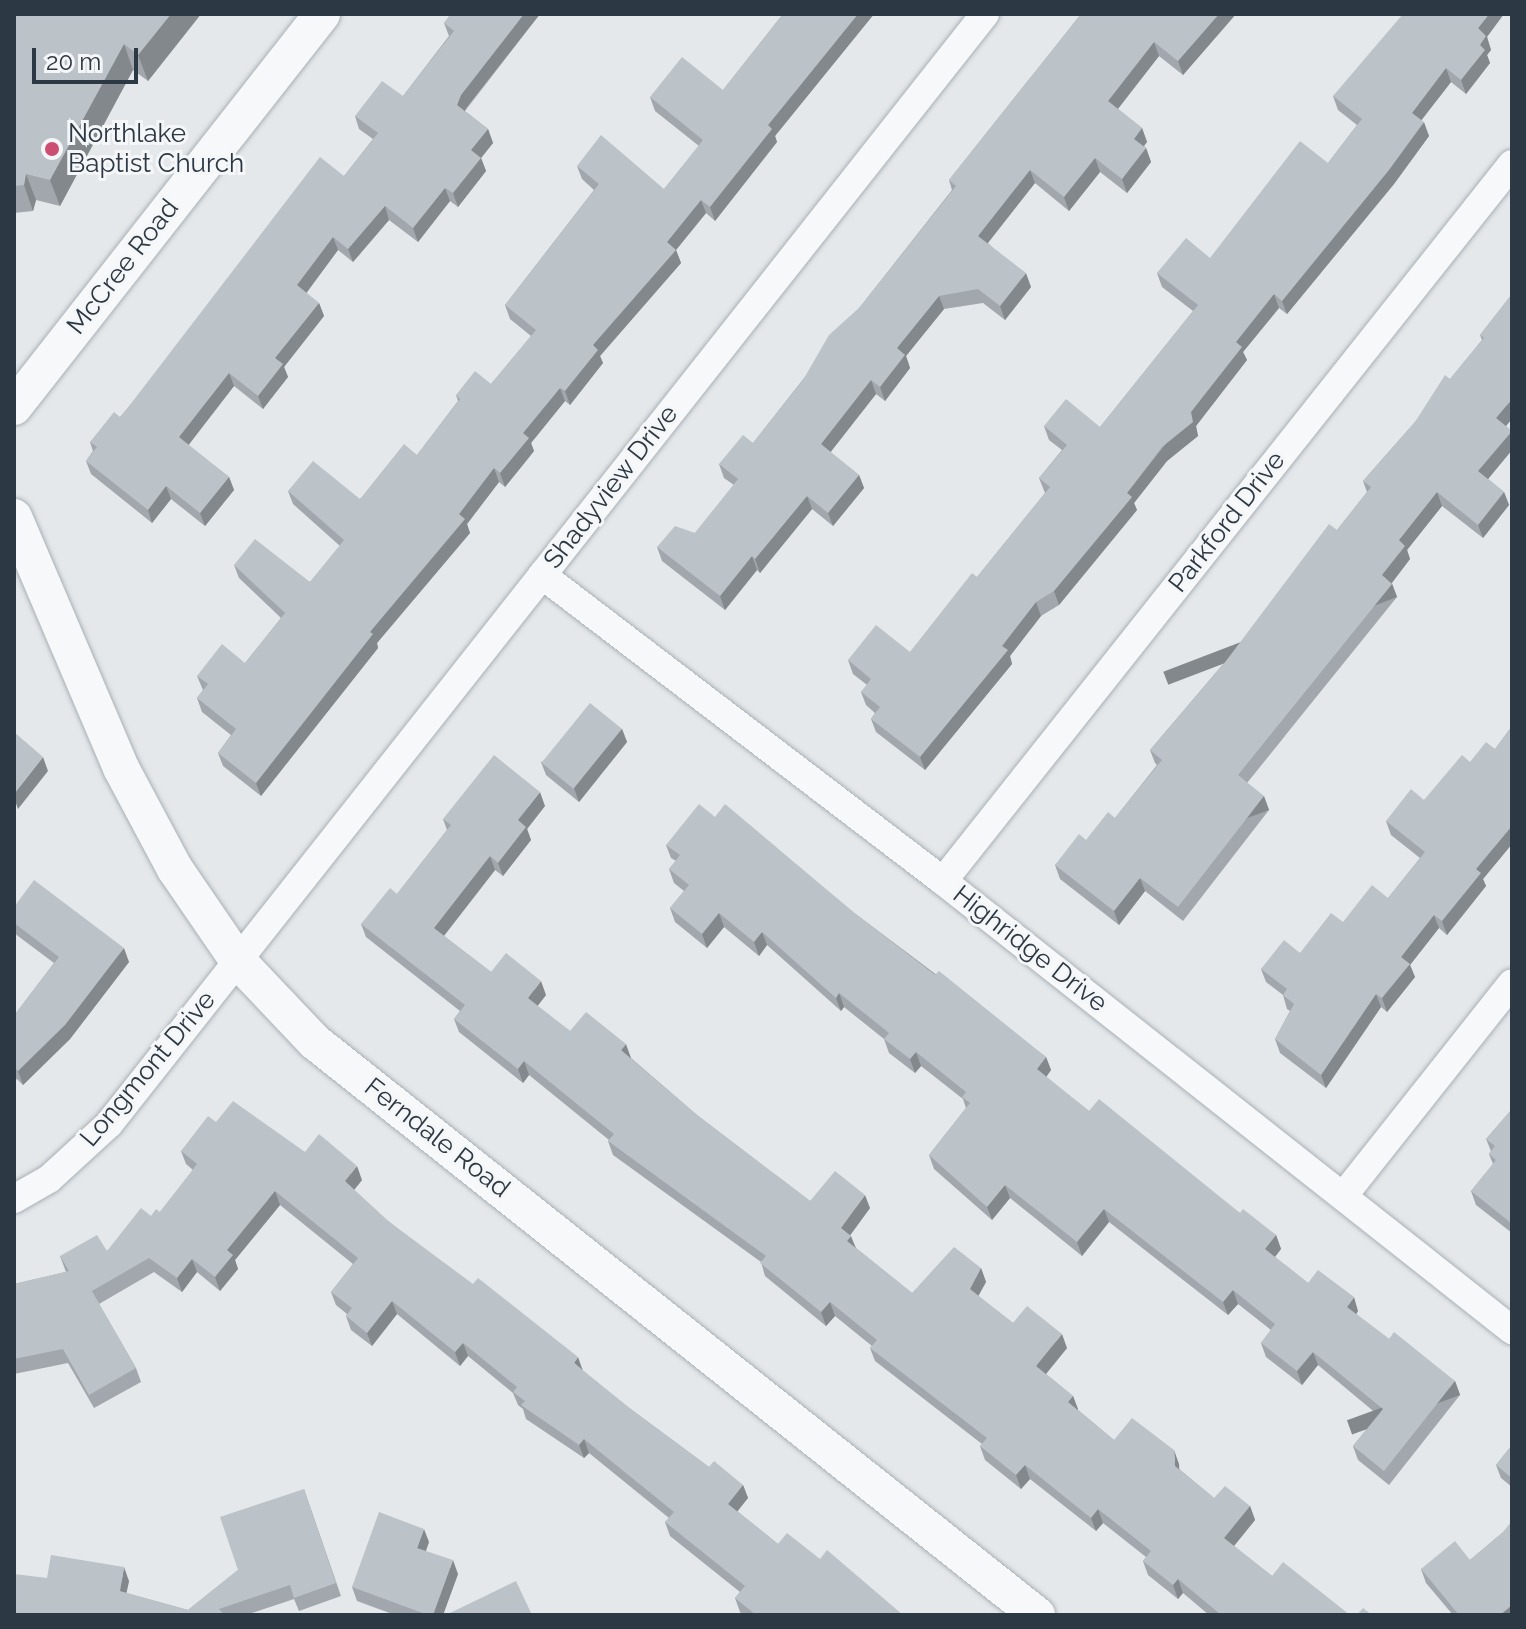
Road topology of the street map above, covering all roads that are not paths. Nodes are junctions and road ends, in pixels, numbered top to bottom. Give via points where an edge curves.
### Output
1 (322, 14) edge
2 (985, 14) edge
3 (1512, 164) edge
4 (14, 407) edge
5 (14, 517) edge
6 (542, 575) junction
7 (943, 881) junction
8 (238, 961) junction
9 (1512, 983) edge
10 (1344, 1195) junction
11 (14, 1199) edge
12 (1512, 1330) edge
13 (1037, 1615) edge

1 - 4 street, McCree Road
2 - 6 street, Shadyview Drive
3 - 7 street, Parkford Drive
5 - 8 street, Ferndale Road via 121,768 175,869
6 - 7 street, Highridge Drive
6 - 8 street, Shadyview Drive
7 - 10 street, Highridge Drive
8 - 11 street, Longmont Drive via 109,1124 49,1179
8 - 13 street, Ferndale Road via 315,1042
9 - 10 street
10 - 12 street, Highridge Drive

